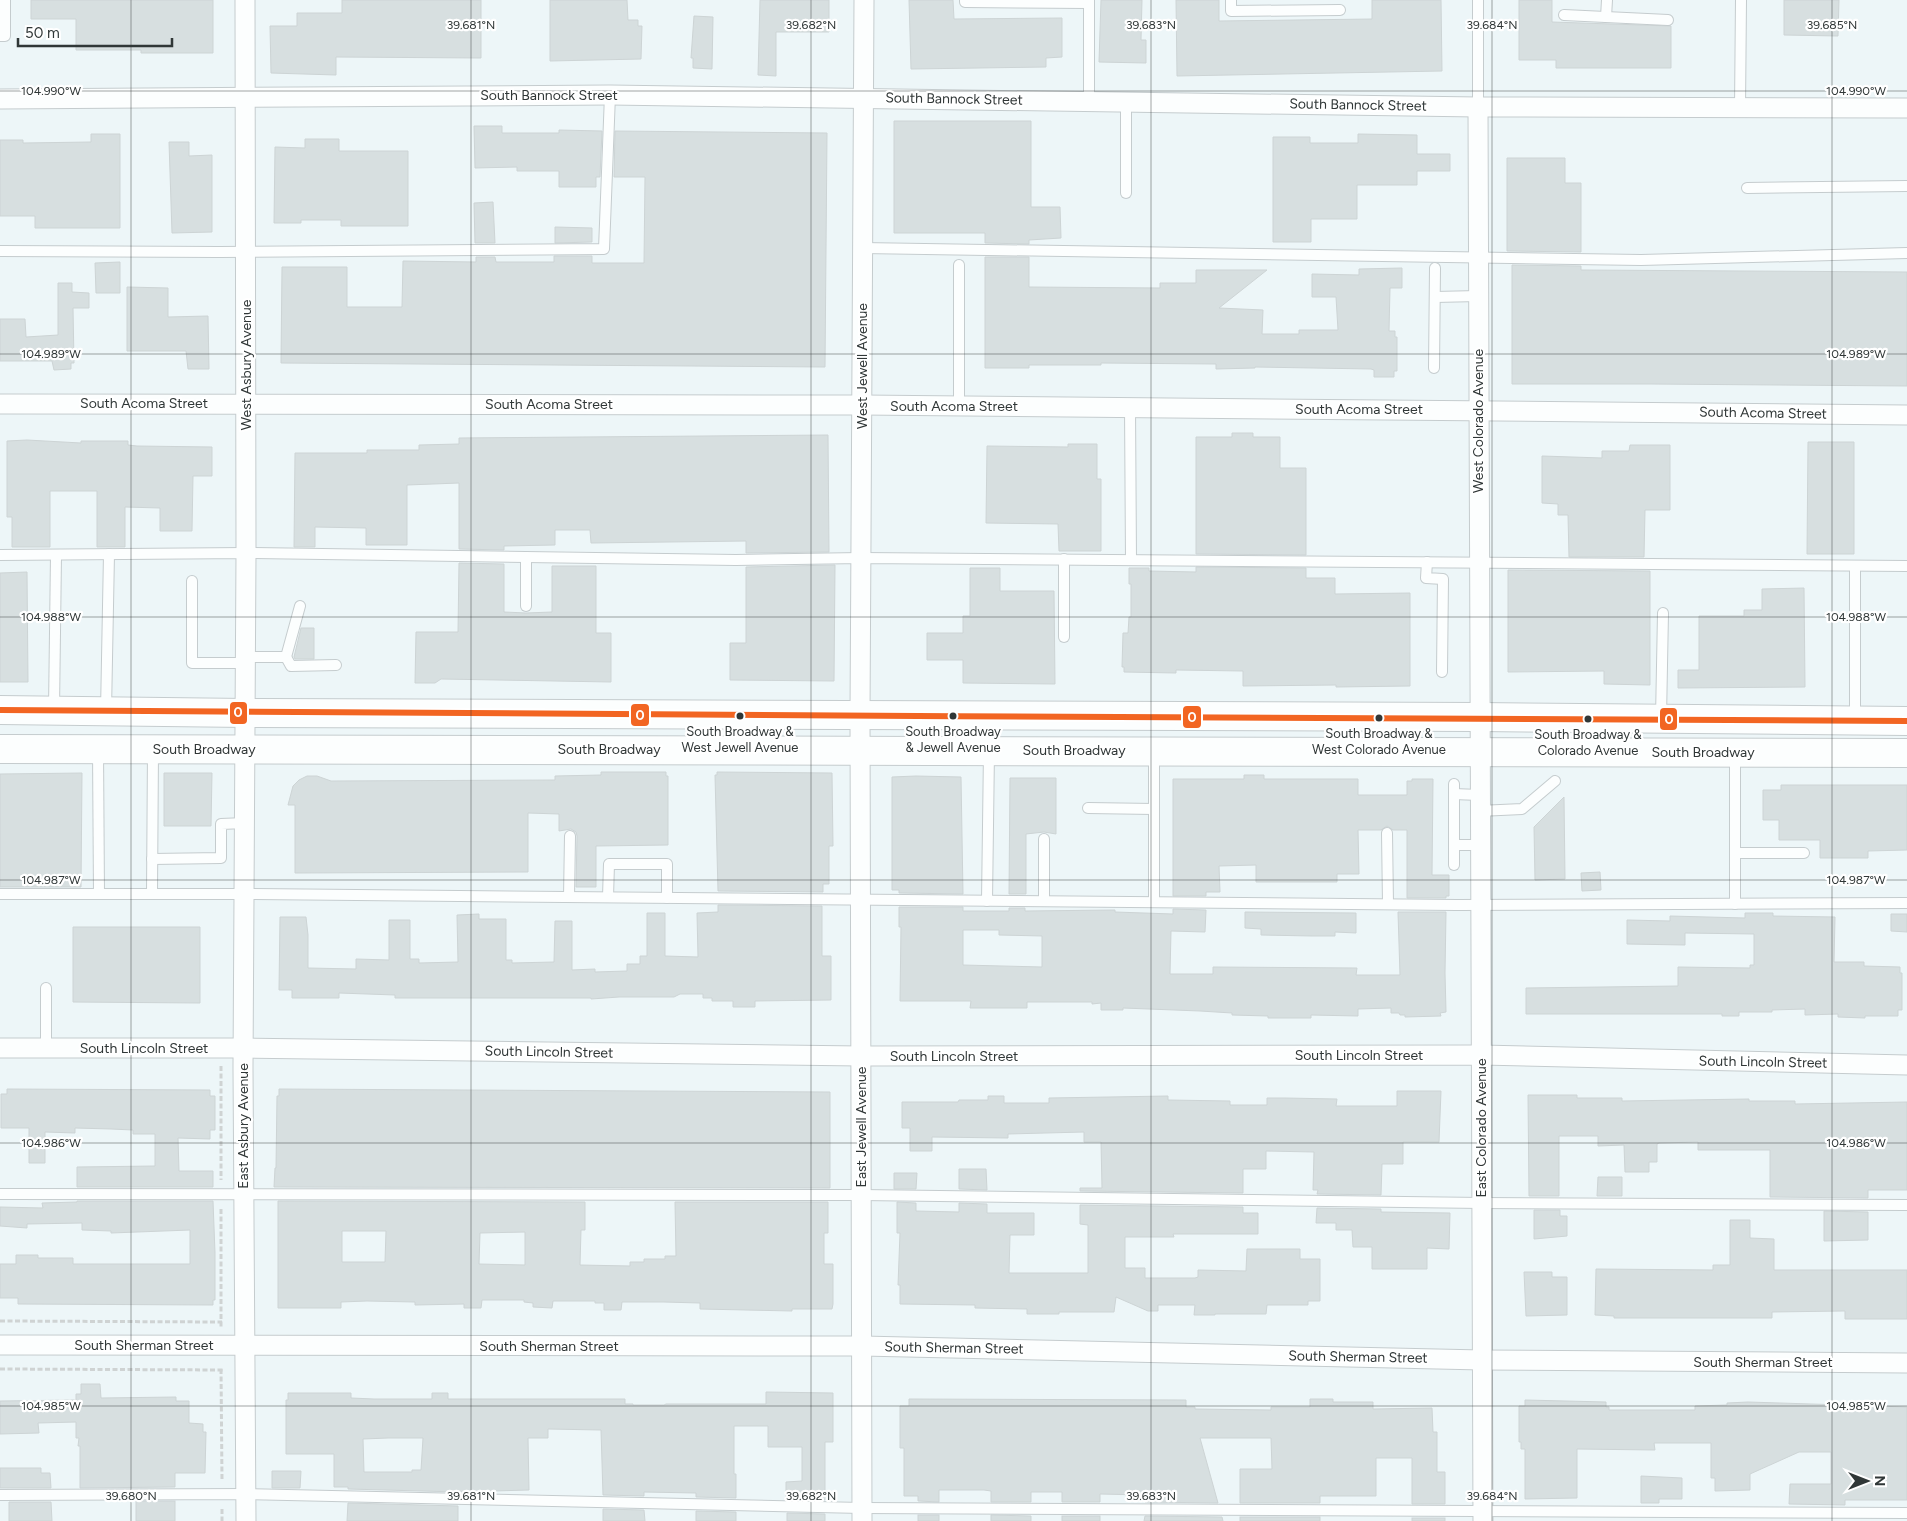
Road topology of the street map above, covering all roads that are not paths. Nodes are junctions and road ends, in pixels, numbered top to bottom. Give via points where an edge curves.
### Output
1 (5, 0) edge
2 (245, 0) edge
3 (864, 0) edge
4 (965, 0) edge
5 (1231, 0) edge
6 (1478, 0) edge
7 (1607, 0) edge
8 (1742, 0) edge
9 (1089, 1) edge
10 (1340, 10) dead end
11 (1564, 15) dead end
12 (1606, 17) junction
13 (1668, 20) dead end
14 (0, 36) edge
15 (610, 95) junction
16 (245, 97) junction
17 (863, 97) junction
18 (0, 99) edge
19 (1089, 102) junction
20 (1126, 102) junction
21 (1478, 107) junction
22 (1740, 108) junction
23 (1907, 108) edge
24 (1907, 186) edge
25 (1747, 188) dead end
26 (1126, 193) dead end
27 (862, 248) junction
28 (0, 251) edge
29 (246, 251) junction
30 (1907, 253) edge
31 (1478, 258) junction
32 (959, 264) dead end
33 (1434, 268) dead end
34 (1478, 296) junction
35 (1434, 297) junction
36 (1434, 368) dead end
37 (246, 403) junction
38 (0, 404) edge
39 (862, 405) junction
40 (959, 406) junction
41 (1130, 407) junction
42 (1478, 410) junction
43 (1907, 414) edge
44 (246, 553) junction
45 (56, 554) junction
46 (109, 554) junction
47 (0, 555) edge
48 (526, 557) junction
49 (861, 558) junction
50 (1064, 559) junction
51 (1131, 560) junction
52 (1427, 562) junction
53 (1479, 563) junction
54 (1856, 566) junction
55 (1907, 566) edge
56 (192, 581) dead end
57 (300, 606) dead end
58 (526, 606) dead end
59 (1663, 613) dead end
60 (1064, 637) dead end
61 (286, 657) junction
62 (246, 660) junction
63 (336, 666) dead end
64 (1442, 672) dead end
65 (0, 710) edge
66 (54, 711) junction
67 (106, 712) junction
68 (1660, 719) junction
69 (1855, 721) junction
70 (1907, 721) edge
71 (246, 731) junction
72 (860, 732) junction
73 (1479, 734) junction
74 (0, 749) edge
75 (98, 749) junction
76 (153, 749) junction
77 (990, 750) junction
78 (1154, 750) junction
79 (1735, 752) junction
80 (1907, 753) edge
81 (1555, 781) dead end
82 (1480, 803) junction
83 (1088, 808) dead end
84 (1154, 809) junction
85 (245, 823) junction
86 (1387, 833) dead end
87 (570, 836) dead end
88 (1044, 839) dead end
89 (1454, 845) junction
90 (1480, 845) junction
91 (1735, 853) junction
92 (1804, 853) dead end
93 (152, 859) junction
94 (1454, 865) dead end
95 (0, 894) edge
96 (99, 894) junction
97 (152, 894) junction
98 (244, 894) junction
99 (569, 897) junction
100 (608, 897) junction
101 (667, 898) junction
102 (860, 900) junction
103 (987, 901) junction
104 (1044, 901) junction
105 (1154, 902) junction
106 (1907, 903) edge
107 (1388, 904) junction
108 (1735, 904) junction
109 (1480, 905) junction
110 (46, 988) dead end
111 (0, 1048) edge
112 (46, 1048) junction
113 (243, 1048) junction
114 (1481, 1055) junction
115 (860, 1056) junction
116 (1907, 1065) edge
117 (0, 1194) edge
118 (244, 1195) junction
119 (861, 1195) junction
120 (1482, 1203) junction
121 (1907, 1205) edge
122 (0, 1345) edge
123 (245, 1345) junction
124 (862, 1346) junction
125 (1482, 1360) junction
126 (1907, 1363) edge
127 (246, 1494) junction
128 (0, 1495) edge
129 (1907, 1513) edge
130 (862, 1515) edge
131 (1483, 1517) edge
132 (246, 1521) edge

1 - 14 lane via 5,36
2 - 16 street, West Asbury Avenue
3 - 17 street, West Jewell Avenue
4 - 9 lane
5 - 10 lane via 1231,11
6 - 21 lane
7 - 12 lane
8 - 22 lane
9 - 19 lane
11 - 12 lane
12 - 13 lane
15 - 16 street, South Bannock Street
15 - 17 street, South Bannock Street
15 - 29 lane via 604,248
16 - 18 street, South Bannock Street
16 - 29 street, West Asbury Avenue
17 - 19 street, South Bannock Street
17 - 27 street, West Jewell Avenue
19 - 20 street, South Bannock Street
20 - 21 street, South Bannock Street
20 - 26 lane
21 - 22 street, South Bannock Street
21 - 31 street, West Colorado Avenue
22 - 23 street, South Bannock Street
24 - 25 lane
27 - 31 lane
27 - 39 street, West Jewell Avenue
28 - 29 lane
29 - 37 street, West Asbury Avenue
30 - 31 lane via 1641,260
31 - 34 street, West Colorado Avenue
32 - 40 lane
33 - 35 lane
34 - 35 lane
34 - 42 street, West Colorado Avenue
35 - 36 lane
37 - 38 street, South Acoma Street
37 - 39 street, South Acoma Street
37 - 44 street, West Asbury Avenue
39 - 40 street, South Acoma Street
39 - 49 street, West Jewell Avenue
40 - 41 street, South Acoma Street
41 - 42 street, South Acoma Street
41 - 51 lane
42 - 43 street, South Acoma Street
42 - 53 street, West Colorado Avenue
44 - 46 lane
44 - 48 lane
44 - 62 street, West Asbury Avenue
45 - 46 lane
45 - 47 lane
45 - 66 lane
46 - 67 lane
48 - 49 lane
48 - 58 lane
49 - 50 lane
49 - 72 street, West Jewell Avenue
50 - 51 lane
50 - 60 lane
51 - 52 lane
52 - 53 lane
52 - 64 lane via 1426,578 1443,579
53 - 54 lane
53 - 73 street, West Colorado Avenue
54 - 55 lane
54 - 69 lane
56 - 62 lane via 192,663
57 - 61 lane
59 - 68 lane
61 - 62 lane
61 - 63 lane via 290,666
62 - 71 street, West Asbury Avenue
65 - 66 main road, South Broadway
66 - 67 main road, South Broadway
67 - 71 main road, South Broadway
68 - 69 main road, South Broadway
68 - 73 main road, South Broadway
69 - 70 main road, South Broadway
71 - 72 main road, South Broadway
71 - 72 main road, South Broadway
71 - 76 main road, South Broadway
71 - 85 street, East Asbury Avenue
72 - 73 main road, South Broadway
72 - 77 main road, South Broadway
72 - 102 street, East Jewell Avenue
73 - 78 main road, South Broadway
73 - 79 main road, South Broadway
73 - 82 street, East Colorado Avenue
74 - 75 main road, South Broadway
75 - 76 main road, South Broadway
75 - 96 lane
76 - 93 lane
77 - 78 main road, South Broadway
77 - 103 lane
78 - 84 lane
79 - 80 main road, South Broadway
79 - 91 lane
81 - 82 lane via 1522,808
82 - 89 lane via 1454,789
82 - 90 street, East Colorado Avenue
83 - 84 lane
84 - 105 lane
85 - 93 lane via 221,824 221,858
85 - 98 street, East Asbury Avenue
86 - 107 lane
87 - 99 lane
88 - 104 lane
89 - 90 lane
89 - 94 lane
90 - 109 street, East Colorado Avenue
91 - 92 lane
91 - 108 lane
93 - 97 lane
95 - 96 lane
96 - 97 lane
97 - 98 lane
98 - 99 lane
98 - 113 street, East Asbury Avenue
99 - 100 lane
100 - 101 lane
100 - 101 lane via 609,864 667,864
101 - 102 lane
102 - 103 lane
102 - 115 street, East Jewell Avenue
103 - 104 lane
104 - 105 lane
105 - 107 lane
106 - 108 lane
107 - 109 lane
108 - 109 lane
109 - 114 street, East Colorado Avenue
110 - 112 lane
111 - 112 street, South Lincoln Street
112 - 113 street, South Lincoln Street
113 - 115 street, South Lincoln Street
113 - 118 street, East Asbury Avenue
114 - 115 street, South Lincoln Street
114 - 116 street, South Lincoln Street
114 - 120 street, East Colorado Avenue
115 - 119 street, East Jewell Avenue
117 - 118 lane
118 - 119 lane
118 - 123 street, East Asbury Avenue
119 - 120 lane
119 - 124 street, East Jewell Avenue
120 - 121 lane
120 - 125 street, East Colorado Avenue
122 - 123 street, South Sherman Street
123 - 124 street, South Sherman Street
123 - 127 street, East Asbury Avenue
124 - 125 street, South Sherman Street
124 - 130 street, East Jewell Avenue
125 - 126 street, South Sherman Street
125 - 131 street, East Colorado Avenue
127 - 128 lane
127 - 130 lane
127 - 132 street, East Asbury Avenue
129 - 131 lane
130 - 131 lane

